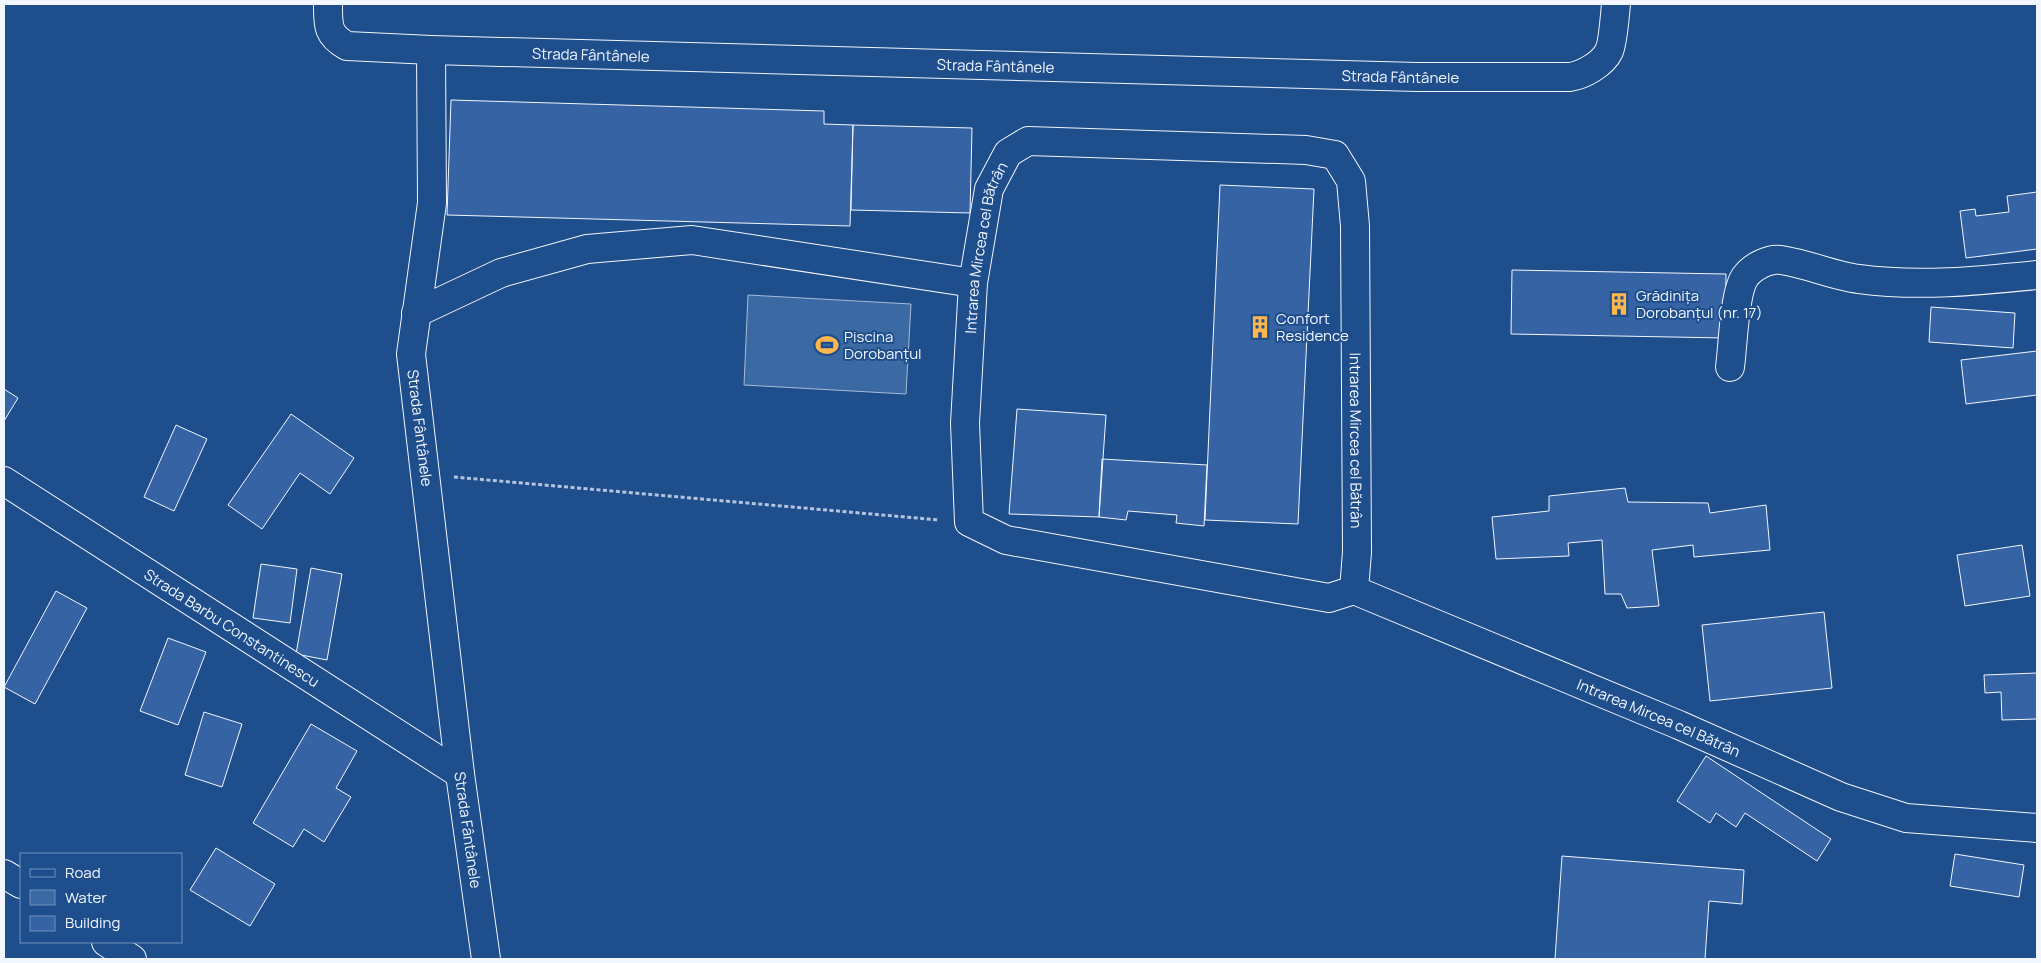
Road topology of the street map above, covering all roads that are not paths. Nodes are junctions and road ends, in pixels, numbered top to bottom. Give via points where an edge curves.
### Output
1 (328, 4) edge
2 (1616, 4) edge
3 (431, 50) junction
4 (2037, 275) edge
5 (973, 283) junction
6 (416, 313) junction
7 (1730, 367) dead end
8 (4, 482) edge
9 (1354, 590) junction
10 (460, 774) junction
11 (2037, 828) edge
12 (4, 874) edge
13 (20, 883) edge
14 (108, 943) edge
15 (132, 959) edge
16 (486, 959) edge

1 - 3 street via 328,26 337,40 347,46
2 - 3 street, Strada Fântânele via 1609,52 1594,67 1570,77 1417,77
3 - 6 street, Strada Fântânele via 432,203
4 - 7 street via 1926,284 1857,279 1775,259 1758,266 1745,277 1739,294
5 - 6 street via 692,240 587,249 501,273
5 - 9 street, Intrarea Mircea cel Bătrân via 965,422 969,522 1006,540 1329,598
5 - 9 street, Intrarea Mircea cel Bătrân via 988,189 1008,153 1028,140 1306,150 1335,155 1351,181 1355,226 1357,552
6 - 10 street, Strada Fântânele via 411,354
8 - 10 street, Strada Barbu Constantinescu
9 - 11 street, Intrarea Mircea cel Bătrân via 1841,796 1906,818
10 - 16 street, Strada Fântânele
12 - 13 street
14 - 15 street

